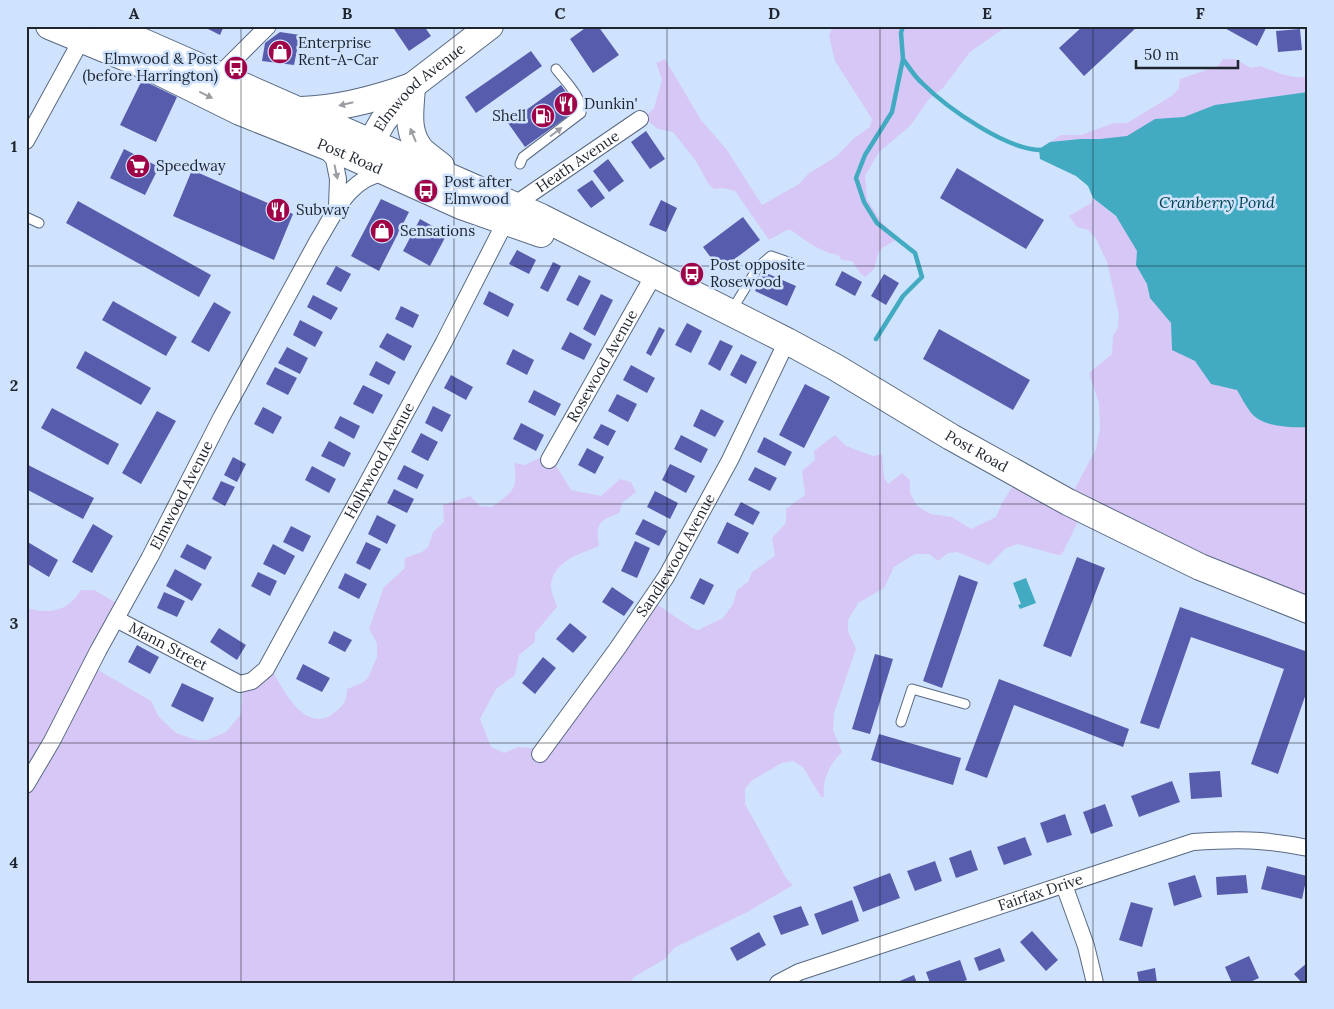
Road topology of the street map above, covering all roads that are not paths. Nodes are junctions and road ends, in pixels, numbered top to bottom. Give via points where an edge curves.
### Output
1 (49, 26) edge
2 (107, 26) edge
3 (268, 26) edge
4 (490, 26) edge
5 (85, 33) edge
6 (556, 69) dead end
7 (218, 76) junction
8 (412, 86) junction
9 (297, 110) junction
10 (640, 119) dead end
11 (26, 141) edge
12 (318, 143) junction
13 (366, 151) junction
14 (520, 164) dead end
15 (386, 172) junction
16 (459, 181) junction
17 (337, 206) junction
18 (510, 213) junction
19 (26, 217) edge
20 (39, 224) dead end
21 (794, 264) dead end
22 (655, 273) junction
23 (730, 312) junction
24 (787, 341) junction
25 (548, 460) dead end
26 (1308, 610) edge
27 (116, 619) junction
28 (220, 672) joint
29 (965, 704) dead end
30 (901, 722) dead end
31 (540, 754) dead end
32 (26, 785) edge
33 (1308, 848) edge
34 (1064, 884) junction
35 (778, 983) edge
36 (1095, 983) edge

1 - 5 main road, Post Road
2 - 7 main road, Post Road
3 - 7 street
4 - 8 main road, Elmwood Avenue
5 - 11 street
5 -> 12 main road, Post Road via 242,113
14 -> 6 lane via 524,157 581,112 582,106
7 - 9 main road, Post Road
8 -> 9 main road via 320,110
8 - 13 main road, Elmwood Avenue via 383,121
16 -> 8 main road via 422,151 413,138 409,125
9 - 13 main road, Post Road
10 - 18 street, Heath Avenue
12 - 13 main road, Post Road
12 -> 17 street, Elmwood Avenue via 334,160 338,179
13 - 15 main road, Post Road
13 - 16 main road, Post Road
15 - 17 street, Elmwood Avenue via 372,174 353,187
15 - 18 main road, Post Road via 461,206
16 - 18 main road, Post Road
17 - 27 street, Elmwood Avenue via 220,418
18 - 22 main road, Post Road
18 - 28 street, Hollywood Avenue via 444,342 266,669 252,682 240,684
19 - 20 lane
21 - 23 lane via 772,256 758,267
22 - 23 main road, Post Road
22 - 25 street, Rosewood Avenue
23 - 24 main road, Post Road
24 - 26 main road, Post Road via 1059,498 1200,567
24 - 31 street, Sandlewood Avenue via 730,460 666,577 618,649
27 - 28 street, Mann Street
27 - 32 street, Elmwood Avenue
29 - 30 lane via 912,689
33 - 34 street, Fairfax Drive via 1257,839 1193,842
34 - 35 street, Fairfax Drive via 799,972
34 - 36 street

